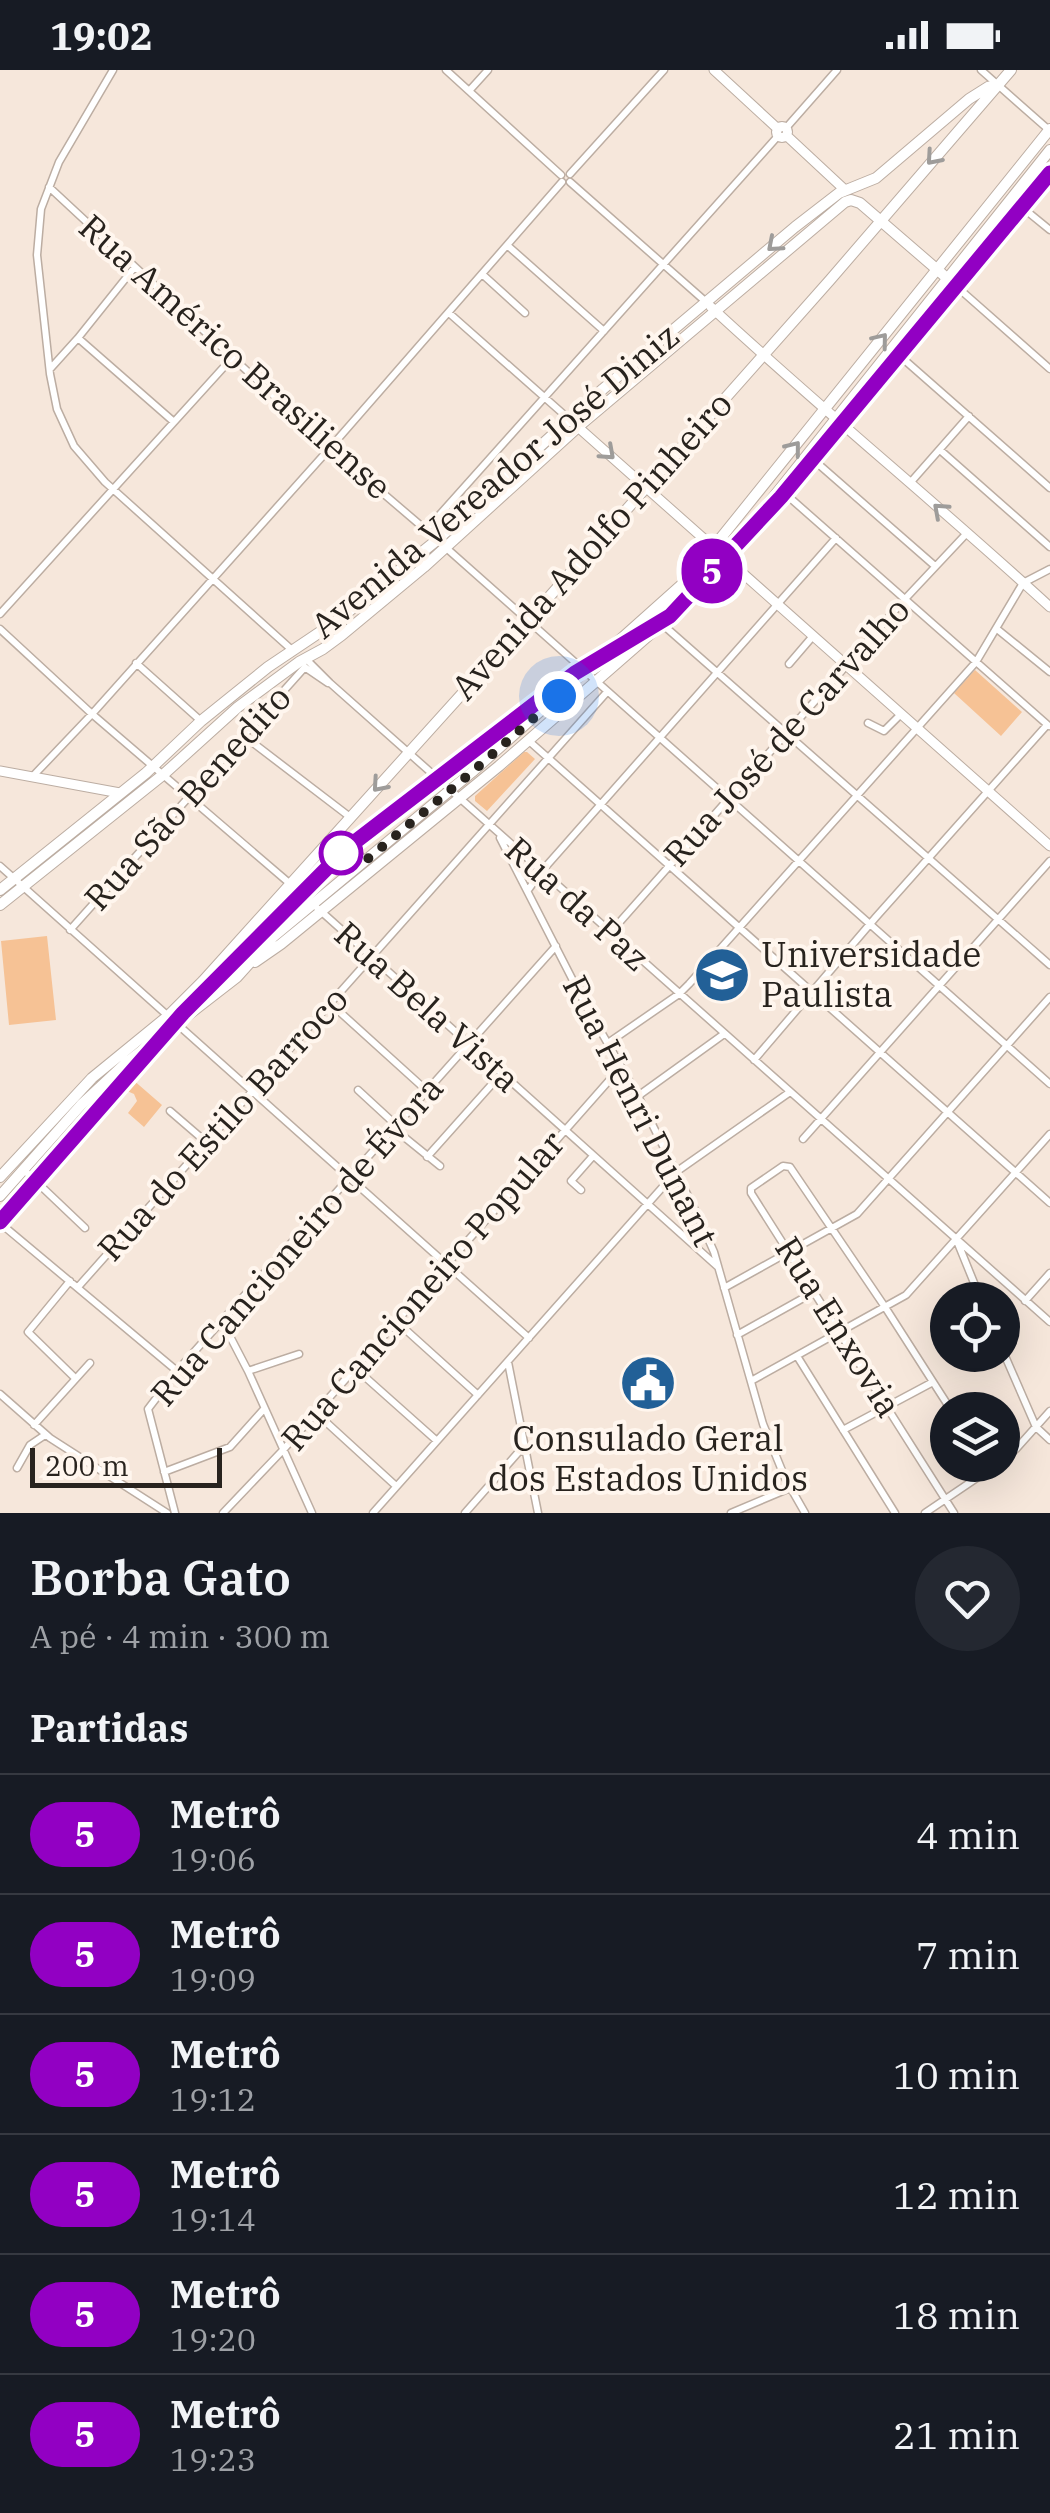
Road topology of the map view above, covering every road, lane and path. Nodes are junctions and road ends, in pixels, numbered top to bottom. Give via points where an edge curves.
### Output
1 (114, 70) edge
2 (446, 70) edge
3 (488, 70) edge
4 (664, 70) edge
5 (714, 70) edge
6 (837, 70) edge
7 (981, 70) edge
8 (1010, 70) edge
9 (998, 84) junction
10 (469, 92) junction
11 (1050, 130) edge
12 (782, 132) junction
13 (1050, 150) edge
14 (566, 178) junction
15 (49, 187) junction
16 (845, 190) junction
17 (1010, 199) junction
18 (881, 220) junction
19 (1050, 230) edge
20 (507, 246) junction
21 (664, 266) junction
22 (134, 268) junction
23 (938, 270) junction
24 (482, 274) junction
25 (948, 279) junction
26 (706, 302) junction
27 (716, 311) junction
28 (449, 313) junction
29 (526, 313) dead end
30 (604, 331) junction
31 (78, 338) junction
32 (892, 350) junction
33 (764, 354) junction
34 (232, 358) junction
35 (50, 368) junction
36 (1050, 369) edge
37 (546, 398) junction
38 (824, 410) junction
39 (969, 416) junction
40 (835, 420) junction
41 (174, 422) junction
42 (574, 423) junction
43 (330, 448) junction
44 (940, 450) junction
45 (808, 455) junction
46 (910, 483) junction
47 (646, 487) junction
48 (1050, 488) edge
49 (112, 489) junction
50 (780, 489) junction
51 (426, 530) junction
52 (966, 533) junction
53 (836, 538) junction
54 (442, 544) junction
55 (1050, 547) edge
56 (714, 548) junction
57 (725, 558) junction
58 (935, 566) junction
59 (1050, 568) edge
60 (212, 577) junction
61 (1023, 583) junction
62 (905, 599) junction
63 (778, 605) junction
64 (1050, 607) edge
65 (0, 614) edge
66 (528, 620) junction
67 (661, 623) junction
68 (0, 628) edge
69 (996, 629) junction
70 (813, 636) junction
71 (293, 650) junction
72 (303, 662) junction
73 (976, 662) junction
74 (136, 664) junction
75 (789, 664) dead end
76 (846, 666) junction
77 (585, 672) junction
78 (719, 672) junction
79 (1050, 672) edge
80 (596, 682) junction
81 (607, 692) junction
82 (92, 714) junction
83 (901, 714) junction
84 (201, 721) junction
85 (868, 722) dead end
86 (1049, 726) edge
87 (918, 728) junction
88 (519, 731) junction
89 (787, 733) junction
90 (244, 736) junction
91 (660, 739) junction
92 (528, 740) junction
93 (408, 752) junction
94 (548, 759) junction
95 (159, 770) junction
96 (0, 771) edge
97 (32, 777) junction
98 (989, 791) junction
99 (120, 794) junction
100 (455, 795) junction
101 (858, 796) junction
102 (190, 797) junction
103 (729, 799) junction
104 (600, 806) junction
105 (350, 818) junction
106 (492, 828) junction
107 (338, 831) junction
108 (1050, 846) edge
109 (929, 858) junction
110 (1050, 860) edge
111 (365, 861) junction
112 (800, 861) junction
113 (0, 866) edge
114 (669, 866) junction
115 (541, 872) junction
116 (18, 883) junction
117 (289, 884) junction
118 (0, 890) edge
119 (528, 890) junction
120 (0, 905) edge
121 (316, 909) junction
122 (998, 920) junction
123 (870, 924) junction
124 (740, 929) junction
125 (70, 930) junction
126 (610, 933) junction
127 (556, 946) junction
128 (371, 958) junction
129 (1050, 965) edge
130 (940, 985) junction
131 (811, 992) junction
132 (679, 994) junction
133 (1050, 997) edge
134 (331, 1004) junction
135 (172, 1020) junction
136 (724, 1034) junction
137 (608, 1043) junction
138 (468, 1044) junction
139 (1006, 1045) junction
140 (880, 1052) junction
141 (754, 1060) junction
142 (620, 1067) junction
143 (501, 1074) junction
144 (1050, 1084) edge
145 (358, 1090) dead end
146 (426, 1090) junction
147 (252, 1092) junction
148 (790, 1092) junction
149 (638, 1096) junction
150 (170, 1111) dead end
151 (946, 1112) junction
152 (820, 1118) junction
153 (394, 1126) junction
154 (565, 1130) junction
155 (1050, 1134) edge
156 (803, 1139) dead end
157 (206, 1142) junction
158 (593, 1156) junction
159 (427, 1157) junction
160 (440, 1166) dead end
161 (23, 1170) junction
162 (676, 1172) junction
163 (1016, 1173) junction
164 (0, 1176) edge
165 (350, 1178) junction
166 (888, 1178) junction
167 (581, 1190) dead end
168 (0, 1196) edge
169 (1050, 1203) edge
170 (648, 1204) junction
171 (0, 1223) edge
172 (85, 1228) dead end
173 (832, 1230) junction
174 (957, 1239) junction
175 (791, 1252) junction
176 (447, 1264) junction
177 (718, 1267) junction
178 (1050, 1273) edge
179 (70, 1281) junction
180 (974, 1282) edge
181 (78, 1287) junction
182 (724, 1288) junction
183 (816, 1292) junction
184 (1026, 1301) junction
185 (885, 1307) junction
186 (222, 1321) junction
187 (396, 1321) junction
188 (1050, 1322) edge
189 (841, 1332) junction
190 (737, 1335) junction
191 (529, 1338) junction
192 (300, 1354) dead end
193 (796, 1356) junction
194 (508, 1361) junction
195 (90, 1363) dead end
196 (355, 1368) junction
197 (177, 1372) junction
198 (248, 1372) junction
199 (1012, 1372) edge
200 (75, 1378) junction
201 (751, 1381) junction
202 (933, 1382) junction
203 (939, 1392) edge
204 (0, 1394) edge
205 (478, 1395) junction
206 (888, 1406) junction
207 (264, 1409) junction
208 (1050, 1411) edge
209 (315, 1412) junction
210 (34, 1424) junction
211 (1036, 1427) junction
212 (843, 1430) junction
213 (45, 1434) junction
214 (438, 1440) junction
215 (1050, 1440) edge
216 (1020, 1445) edge
217 (524, 1446) junction
218 (283, 1450) junction
219 (17, 1468) dead end
220 (164, 1472) junction
221 (968, 1482) edge
222 (396, 1486) junction
223 (790, 1488) junction
224 (945, 1499) junction
225 (167, 1513) edge
226 (175, 1513) edge
227 (222, 1513) edge
228 (312, 1513) edge
229 (372, 1513) edge
230 (465, 1513) edge
231 (538, 1513) edge
232 (731, 1513) edge
233 (805, 1513) edge
234 (895, 1513) edge
235 (925, 1513) edge
236 (954, 1513) edge

1 - 15 street
2 - 10 street
3 - 10 street
4 - 14 street
5 - 12 street
6 - 12 street
7 - 9 street
8 - 9 main road, Avenida Adolfo Pinheiro
9 - 11 street
9 - 16 main road, Avenida Vereador José Diniz via 969,99 876,178
9 -> 18 main road, Avenida Adolfo Pinheiro
10 - 14 street
11 - 23 main road
12 - 16 street
12 - 21 street
13 - 17 main road
14 - 20 street
14 - 21 street
15 - 22 street, Rua Américo Brasiliense
15 - 35 street via 37,255
16 -> 26 main road, Avenida Vereador José Diniz
17 - 19 street
17 - 25 main road
18 - 23 main road
18 - 27 main road, Avenida Vereador José Diniz via 860,202 845,202
18 - 33 main road, Avenida Adolfo Pinheiro
20 - 24 street
20 - 30 street
21 - 26 street
21 - 30 street
22 - 31 street
22 - 34 street, Rua Américo Brasiliense
23 - 25 main road
38 -> 23 main road
24 - 28 street
24 - 29 street
25 - 32 main road
25 - 36 street
26 - 27 street
26 - 42 main road, Avenida Vereador José Diniz
27 - 33 street
27 - 42 main road, Avenida Vereador José Diniz
28 - 37 street
28 - 43 street
30 - 37 street
31 - 35 street
31 - 41 street
32 - 39 street
32 - 40 main road
33 - 38 street
33 - 47 main road, Avenida Adolfo Pinheiro
34 - 41 street
34 - 43 street, Rua Américo Brasiliense
35 - 49 street via 57,409 74,446
37 - 42 street
37 - 51 street
38 - 40 street
56 -> 38 main road
39 - 44 street
39 - 48 street
40 - 45 main road
40 - 46 street
41 - 49 street
42 -> 47 street
42 - 54 main road, Avenida Vereador José Diniz
43 - 51 street, Rua Américo Brasiliense
43 - 60 street
44 - 46 street
44 - 55 street
45 - 50 main road
45 - 58 street
52 -> 46 street
47 - 56 street
47 - 66 main road, Avenida Adolfo Pinheiro
49 - 60 street
49 - 65 street
50 - 53 street
50 - 57 main road
51 - 54 street, Rua Américo Brasiliense
52 - 58 street, Rua José de Carvalho
52 - 61 street
53 - 62 street
53 - 63 street
54 - 66 street, Rua Américo Brasiliense
54 - 71 main road, Avenida Vereador José Diniz
54 - 72 main road, Avenida Vereador José Diniz via 342,636
56 - 57 street
56 - 77 main road
57 - 63 street
57 - 67 main road
58 - 62 street, Rua José de Carvalho
59 - 61 street
60 - 71 street
60 - 74 street
61 - 64 street
61 - 69 street
62 - 73 street
62 - 76 street, Rua José de Carvalho
63 - 70 street
63 - 78 street
66 - 77 street, Rua Américo Brasiliense
66 - 93 main road, Avenida Adolfo Pinheiro
67 - 78 street
67 - 80 main road
68 - 82 street, Rua Bela Vista
69 - 73 street
69 - 79 street
70 - 75 street
70 - 76 street
71 - 84 main road, Avenida Vereador José Diniz
72 - 90 street, Rua São Benedito
72 - 93 street, Rua da Paz
72 - 95 main road, Avenida Vereador José Diniz
73 - 86 street
73 - 87 street
74 - 82 street
74 - 84 street
76 - 83 street
76 - 89 street, Rua José de Carvalho
77 - 80 street, Rua Américo Brasiliense
77 - 88 main road
78 - 89 street
78 - 91 street
80 - 81 street, Rua Américo Brasiliense
80 - 92 main road
81 - 91 street, Rua Américo Brasiliense
81 - 94 street, Rua do Estilo Barroco
82 - 95 street, Rua Bela Vista
82 - 97 street
83 - 85 street via 884,731
83 - 87 street
84 - 95 main road, Avenida Vereador José Diniz
86 - 98 street
87 - 98 street
87 - 101 street
88 - 92 main road
88 - 100 main road
89 - 101 street
89 - 103 street, Rua José de Carvalho
90 - 102 street, Rua São Benedito
90 - 105 street
91 - 103 street, Rua Américo Brasiliense
91 - 104 street
92 - 94 street
92 - 100 main road
93 - 100 street, Rua da Paz
93 -> 105 main road, Avenida Adolfo Pinheiro
94 - 104 street
94 - 106 street, Rua do Estilo Barroco
95 - 99 main road, Avenida Vereador José Diniz
95 - 102 street, Rua Bela Vista
95 - 116 main road, Avenida Vereador José Diniz
96 - 97 street
97 - 99 street
98 - 108 street
98 - 109 street
99 - 116 main road, Avenida Vereador José Diniz
100 - 106 street, Rua da Paz
100 - 111 main road
100 - 121 main road
101 - 109 street
101 - 112 street
102 - 117 street, Rua Bela Vista
102 - 125 street, Rua São Benedito
103 - 112 street, Rua Américo Brasiliense
103 - 114 street, Rua José de Carvalho
104 - 114 street
104 - 115 street
105 - 107 main road, Avenida Adolfo Pinheiro
106 - 115 street, Rua da Paz
106 - 119 street, Rua Henri Dunant
106 - 128 street, Rua do Estilo Barroco
107 - 111 street
107 - 117 main road, Avenida Adolfo Pinheiro
109 - 122 street
109 - 123 street
110 - 122 street
111 - 121 main road
112 - 123 street, Rua Américo Brasiliense
112 - 124 street
113 - 116 street
114 - 124 street
114 - 126 street, Rua José de Carvalho
115 - 119 street
115 - 126 street, Rua da Paz
116 - 118 main road, Avenida Vereador José Diniz
116 - 120 main road, Avenida Vereador José Diniz
116 - 125 street
117 - 121 street, Rua Bela Vista
117 - 135 main road, Avenida Adolfo Pinheiro
119 - 127 street, Rua Henri Dunant
121 - 128 street, Rua Bela Vista
121 - 135 main road via 270,953
122 - 129 street
122 - 130 street
123 - 130 street, Rua Américo Brasiliense
123 - 131 street
124 - 131 street
124 - 132 street
125 - 135 street
126 - 132 street, Rua da Paz
127 - 137 street, Rua Henri Dunant
127 - 138 street, Rua Cancioneiro de Évora
128 - 134 street, Rua do Estilo Barroco
128 - 138 street, Rua Bela Vista
130 - 139 street, Rua Américo Brasiliense
130 - 140 street
131 - 140 street
131 - 141 street
132 - 136 street, Rua da Paz
132 - 137 street
133 - 139 street
134 - 146 street
134 - 147 street, Rua do Estilo Barroco
135 - 147 street
135 - 161 main road via 81,1104
135 - 164 main road via 92,1078
136 - 141 street, Rua da Paz
136 - 149 street
137 - 142 street, Rua Henri Dunant
138 - 143 street, Rua Bela Vista
138 - 146 street, Rua Cancioneiro de Évora
139 - 144 street, Rua Américo Brasiliense
139 - 151 street
140 - 151 street
140 - 152 street
141 - 148 street, Rua da Paz
142 - 149 street, Rua Henri Dunant
142 - 154 street, Rua Cancioneiro Popular
143 - 154 street, Rua Bela Vista
143 - 159 street
145 - 153 street
146 - 153 street, Rua Cancioneiro de Évora
147 - 157 street, Rua do Estilo Barroco
147 - 165 street
148 - 152 street, Rua da Paz
148 - 162 street
149 - 162 street, Rua Henri Dunant
150 - 157 street
151 - 163 street
151 - 166 street
152 - 156 street
152 - 166 street, Rua da Paz
153 - 159 street
153 - 165 street, Rua Cancioneiro de Évora
154 - 158 street, Rua Bela Vista
154 - 176 street, Rua Cancioneiro Popular
155 - 163 street
157 - 181 street, Rua do Estilo Barroco
158 - 167 street via 571,1180
158 - 170 street, Rua Bela Vista
159 - 160 street
161 - 168 main road
161 - 172 street
162 - 170 street
162 - 177 street, Rua Henri Dunant
163 - 169 street
163 - 174 street
165 - 176 street
165 - 186 street, Rua Cancioneiro de Évora
166 - 173 street via 857,1214
166 - 174 street, Rua da Paz
170 - 177 street, Rua Bela Vista
170 - 191 street
171 - 179 street
173 - 175 street
173 - 175 street, Rua Enxovia via 784,1166 752,1193
173 - 185 street
174 - 180 street
174 - 184 street, Rua da Paz
174 - 185 street
175 - 182 street
175 - 183 street, Rua Enxovia
176 - 187 street, Rua Cancioneiro Popular
176 - 191 street
177 - 182 street, Rua Henri Dunant
178 - 184 street
179 - 181 street
179 - 200 street via 28,1332
181 - 197 street
182 - 190 street, Rua Henri Dunant
183 - 189 street, Rua Enxovia
183 - 190 street
184 - 188 street, Rua da Paz
185 - 189 street
185 - 202 street
186 - 197 street, Rua Cancioneiro de Évora
186 - 198 street
187 - 196 street, Rua Cancioneiro Popular
187 - 205 street
189 - 193 street
189 - 206 street, Rua Enxovia
190 - 201 street, Rua Henri Dunant
191 - 194 street
192 - 198 street
193 - 201 street
193 - 212 street
194 - 205 street
194 - 217 street
195 - 200 street
196 - 209 street, Rua Cancioneiro Popular
196 - 214 street
197 - 220 street, Rua Cancioneiro de Évora via 148,1409
198 - 207 street
199 - 211 street
200 - 210 street
201 - 223 street, Rua Henri Dunant
202 - 203 street
202 - 206 street
204 - 210 street
205 - 214 street
206 - 212 street
206 - 224 street, Rua Enxovia
207 - 218 street
207 - 220 street via 230,1447
208 - 211 street
209 - 218 street, Rua Cancioneiro Popular
209 - 222 street
210 - 213 street
211 - 215 street
211 - 216 street
212 - 234 street
213 - 219 street
213 - 225 street
214 - 222 street
217 - 230 street
217 - 231 street
218 - 227 street, Rua Cancioneiro Popular
218 - 228 street
220 - 226 street, Rua Cancioneiro de Évora
221 - 224 street
222 - 229 street
223 - 232 street
223 - 233 street, Rua Henri Dunant
224 - 235 street
224 - 236 street, Rua Enxovia

